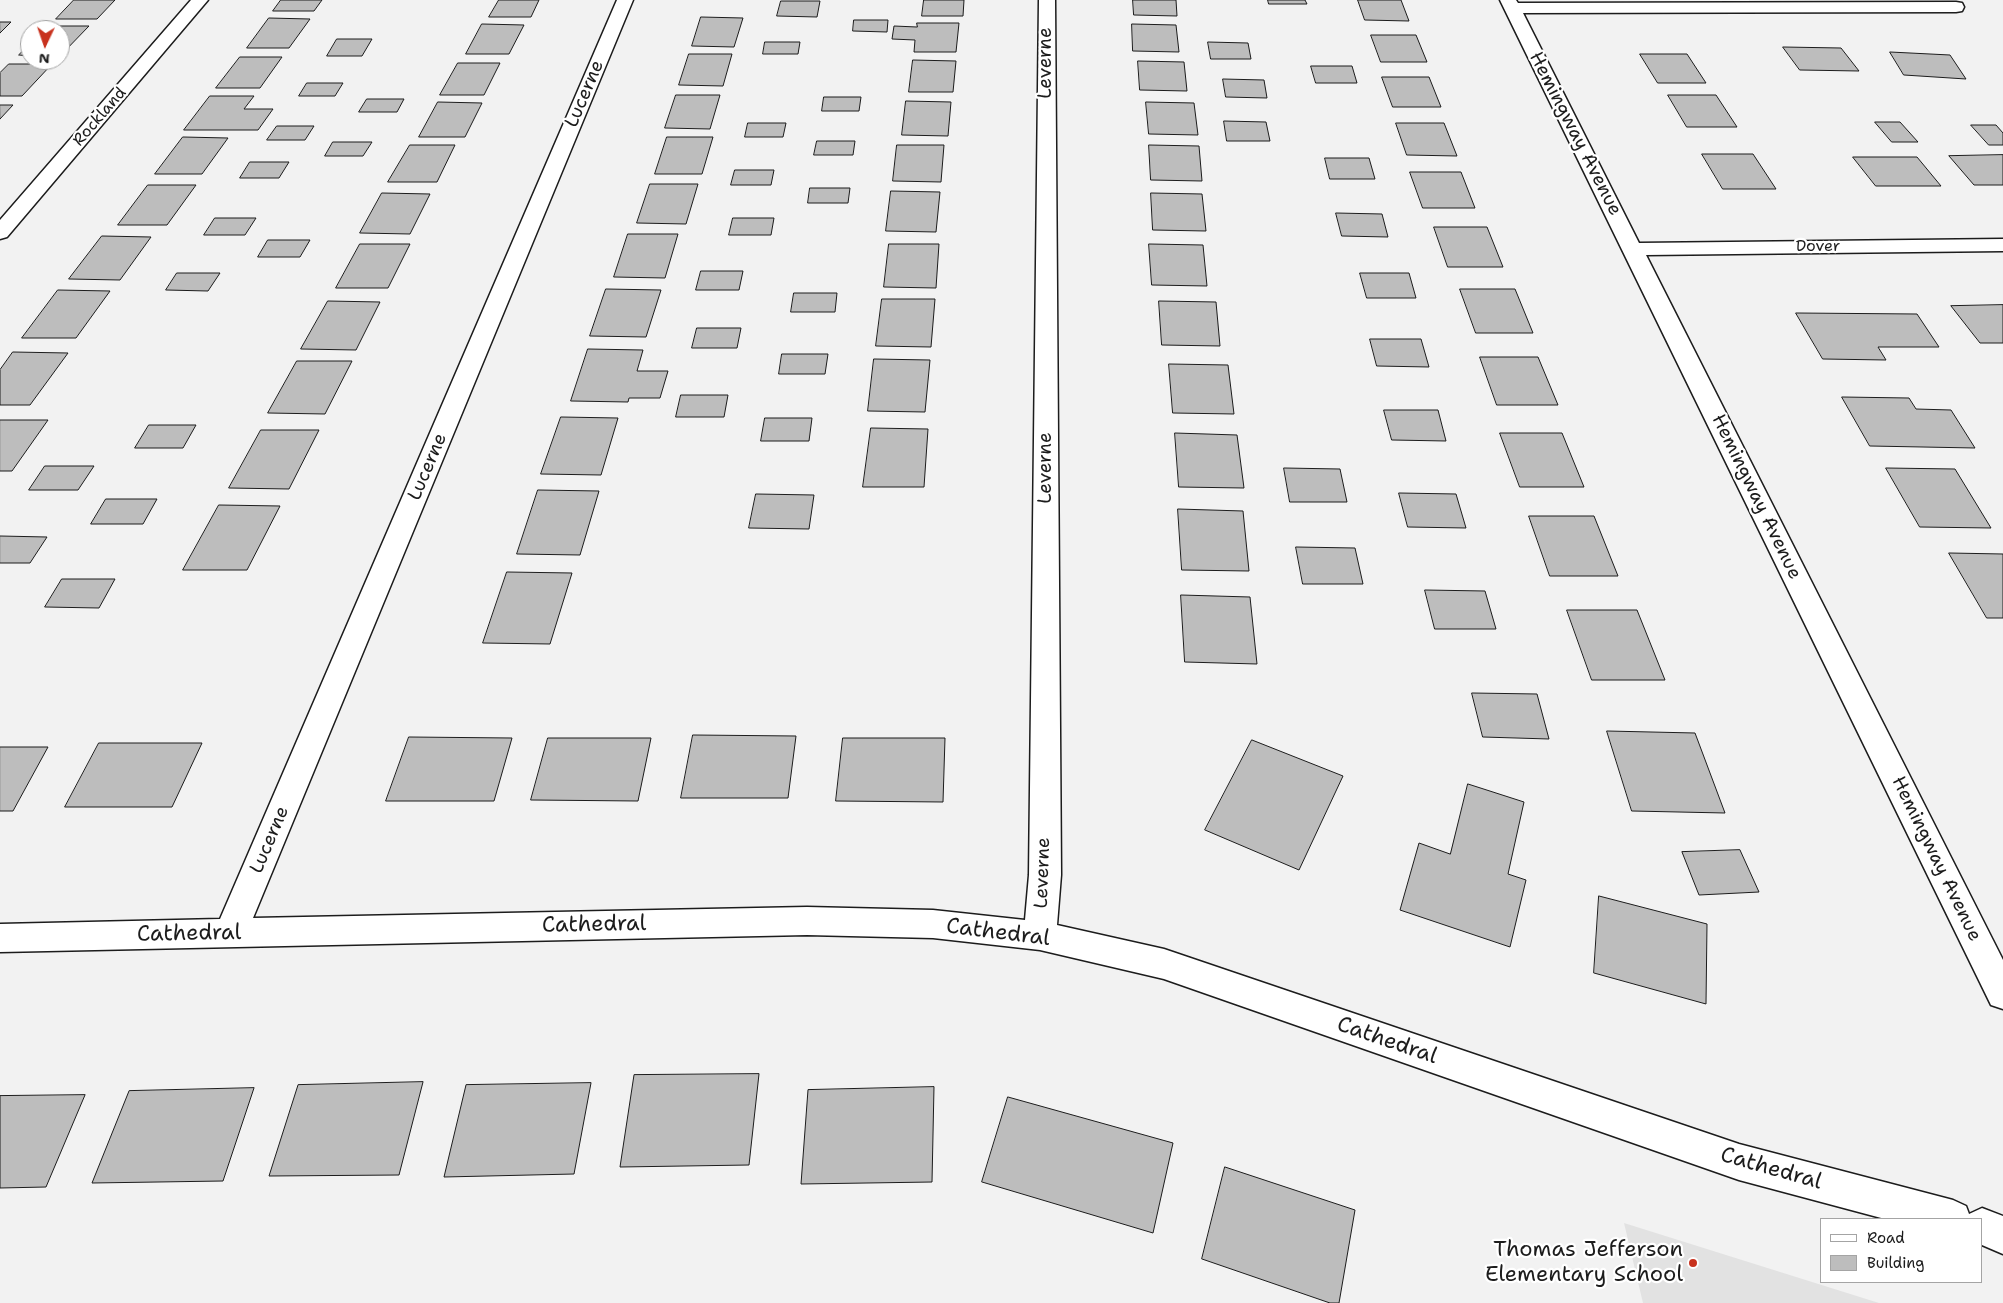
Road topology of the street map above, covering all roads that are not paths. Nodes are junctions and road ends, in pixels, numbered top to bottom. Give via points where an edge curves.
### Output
1 (200, 0) edge
2 (625, 0) edge
3 (1047, 0) edge
4 (1510, 4) edge
5 (1956, 7) dead end
6 (0, 233) edge
7 (2003, 245) edge
8 (1632, 248) junction
9 (230, 934) junction
10 (1040, 936) junction
11 (0, 938) edge
12 (2003, 994) edge
13 (1949, 1218) edge
14 (1983, 1227) edge
15 (2003, 1235) edge

1 - 6 street, Rockland
2 - 9 street, Lucerne
3 - 10 street, Leverne via 1045,875
4 - 5 street
4 - 8 street, Hemingway Avenue
7 - 8 street, Dover
8 - 12 street, Hemingway Avenue
9 - 10 street, Cathedral via 807,921 933,924
9 - 11 street, Cathedral
10 - 13 street, Cathedral via 1164,964 1739,1162
14 - 15 street

